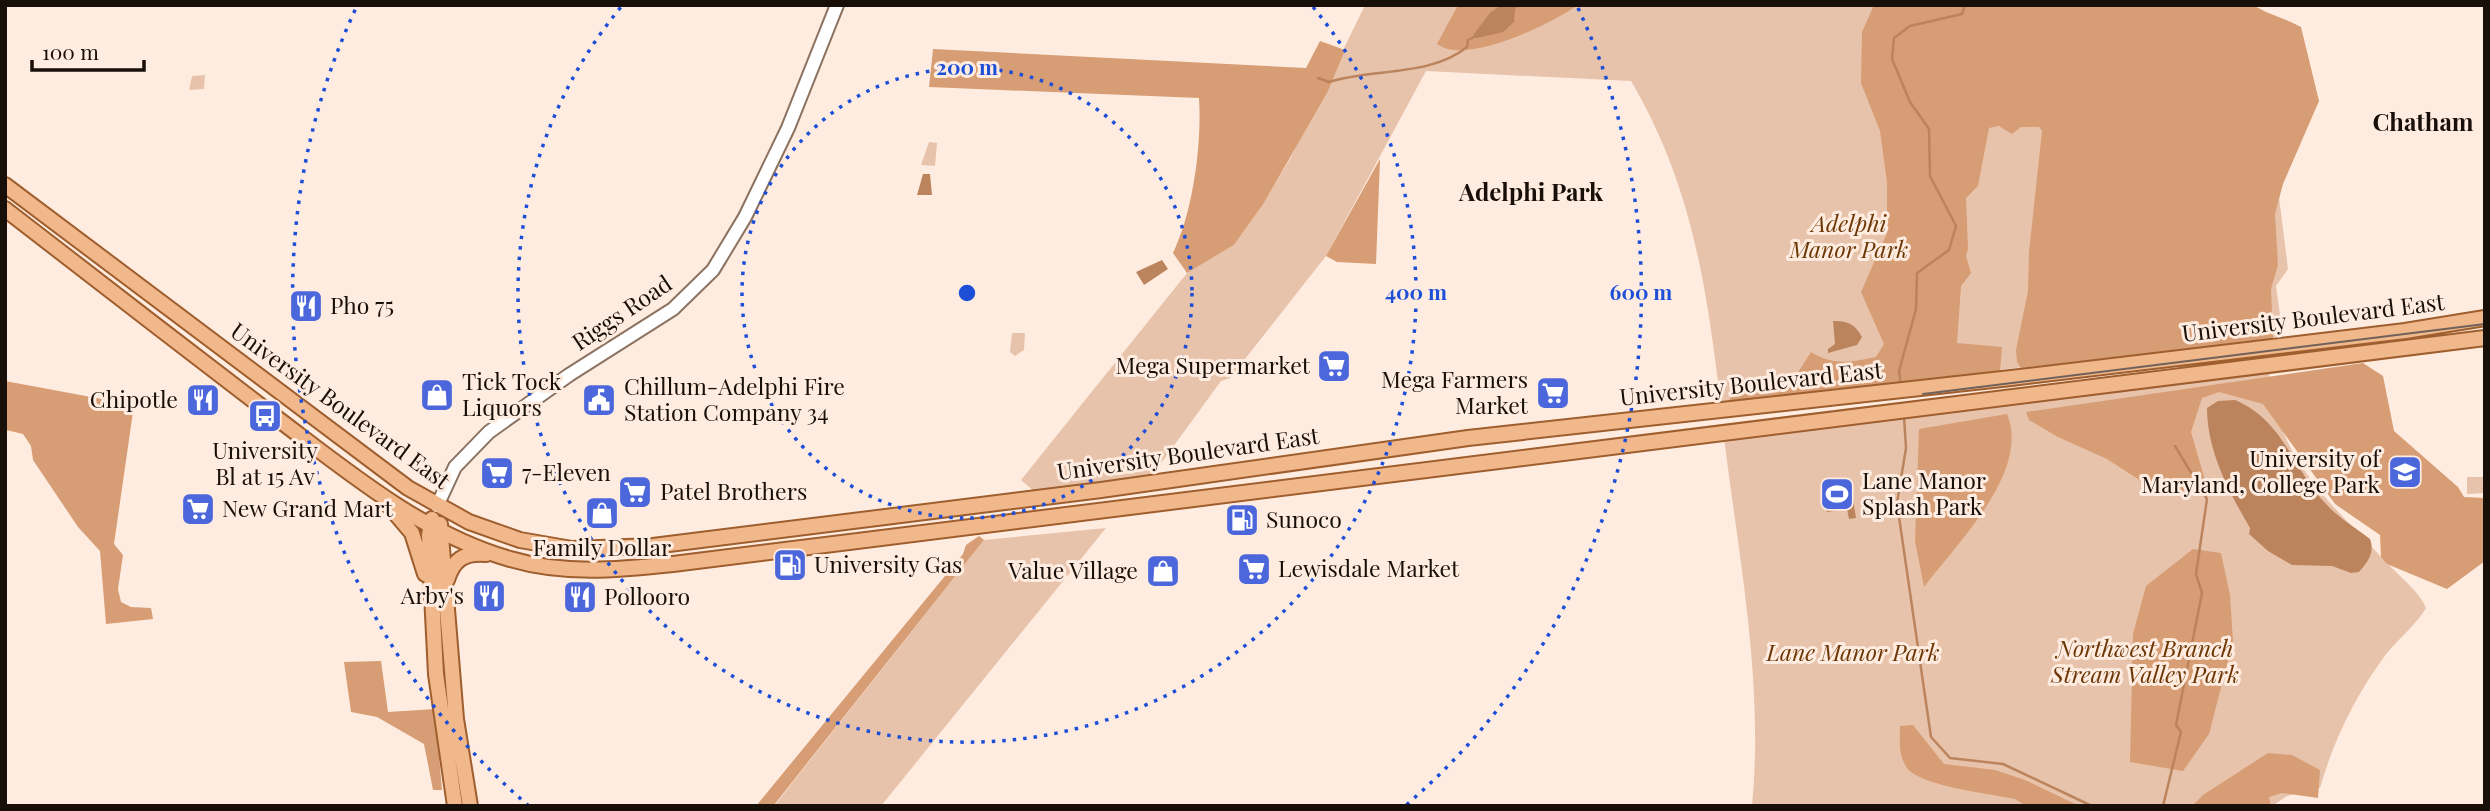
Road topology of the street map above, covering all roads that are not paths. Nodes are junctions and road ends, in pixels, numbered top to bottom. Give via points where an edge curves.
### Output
1 (837, 5) edge
2 (5, 185) edge
3 (5, 209) edge
4 (2485, 318) edge
5 (2485, 338) edge
6 (369, 486) junction
7 (437, 506) junction
8 (435, 528) junction
9 (499, 555) junction
10 (444, 588) junction
11 (432, 600) junction
12 (455, 806) edge
13 (470, 806) edge

1 - 7 main road, Riggs Road via 788,128 745,217 713,270 673,309 489,432 455,467
2 - 7 main road, University Boulevard East via 358,453
3 - 6 main road, University Boulevard East
4 - 7 main road, University Boulevard East via 2414,330 1468,438 992,505 611,549 572,549 520,540
5 - 9 main road, University Boulevard East via 625,569 553,568
6 - 8 main road, University Boulevard East
6 - 11 main road via 412,533
7 - 8 main road, Riggs Road
8 - 9 main road, University Boulevard East
8 - 10 main road, Riggs Road
8 - 11 main road, Riggs Road
9 - 10 main road via 461,557 451,567
10 - 13 main road, Riggs Road via 456,719
11 - 12 main road, Riggs Road via 441,715

